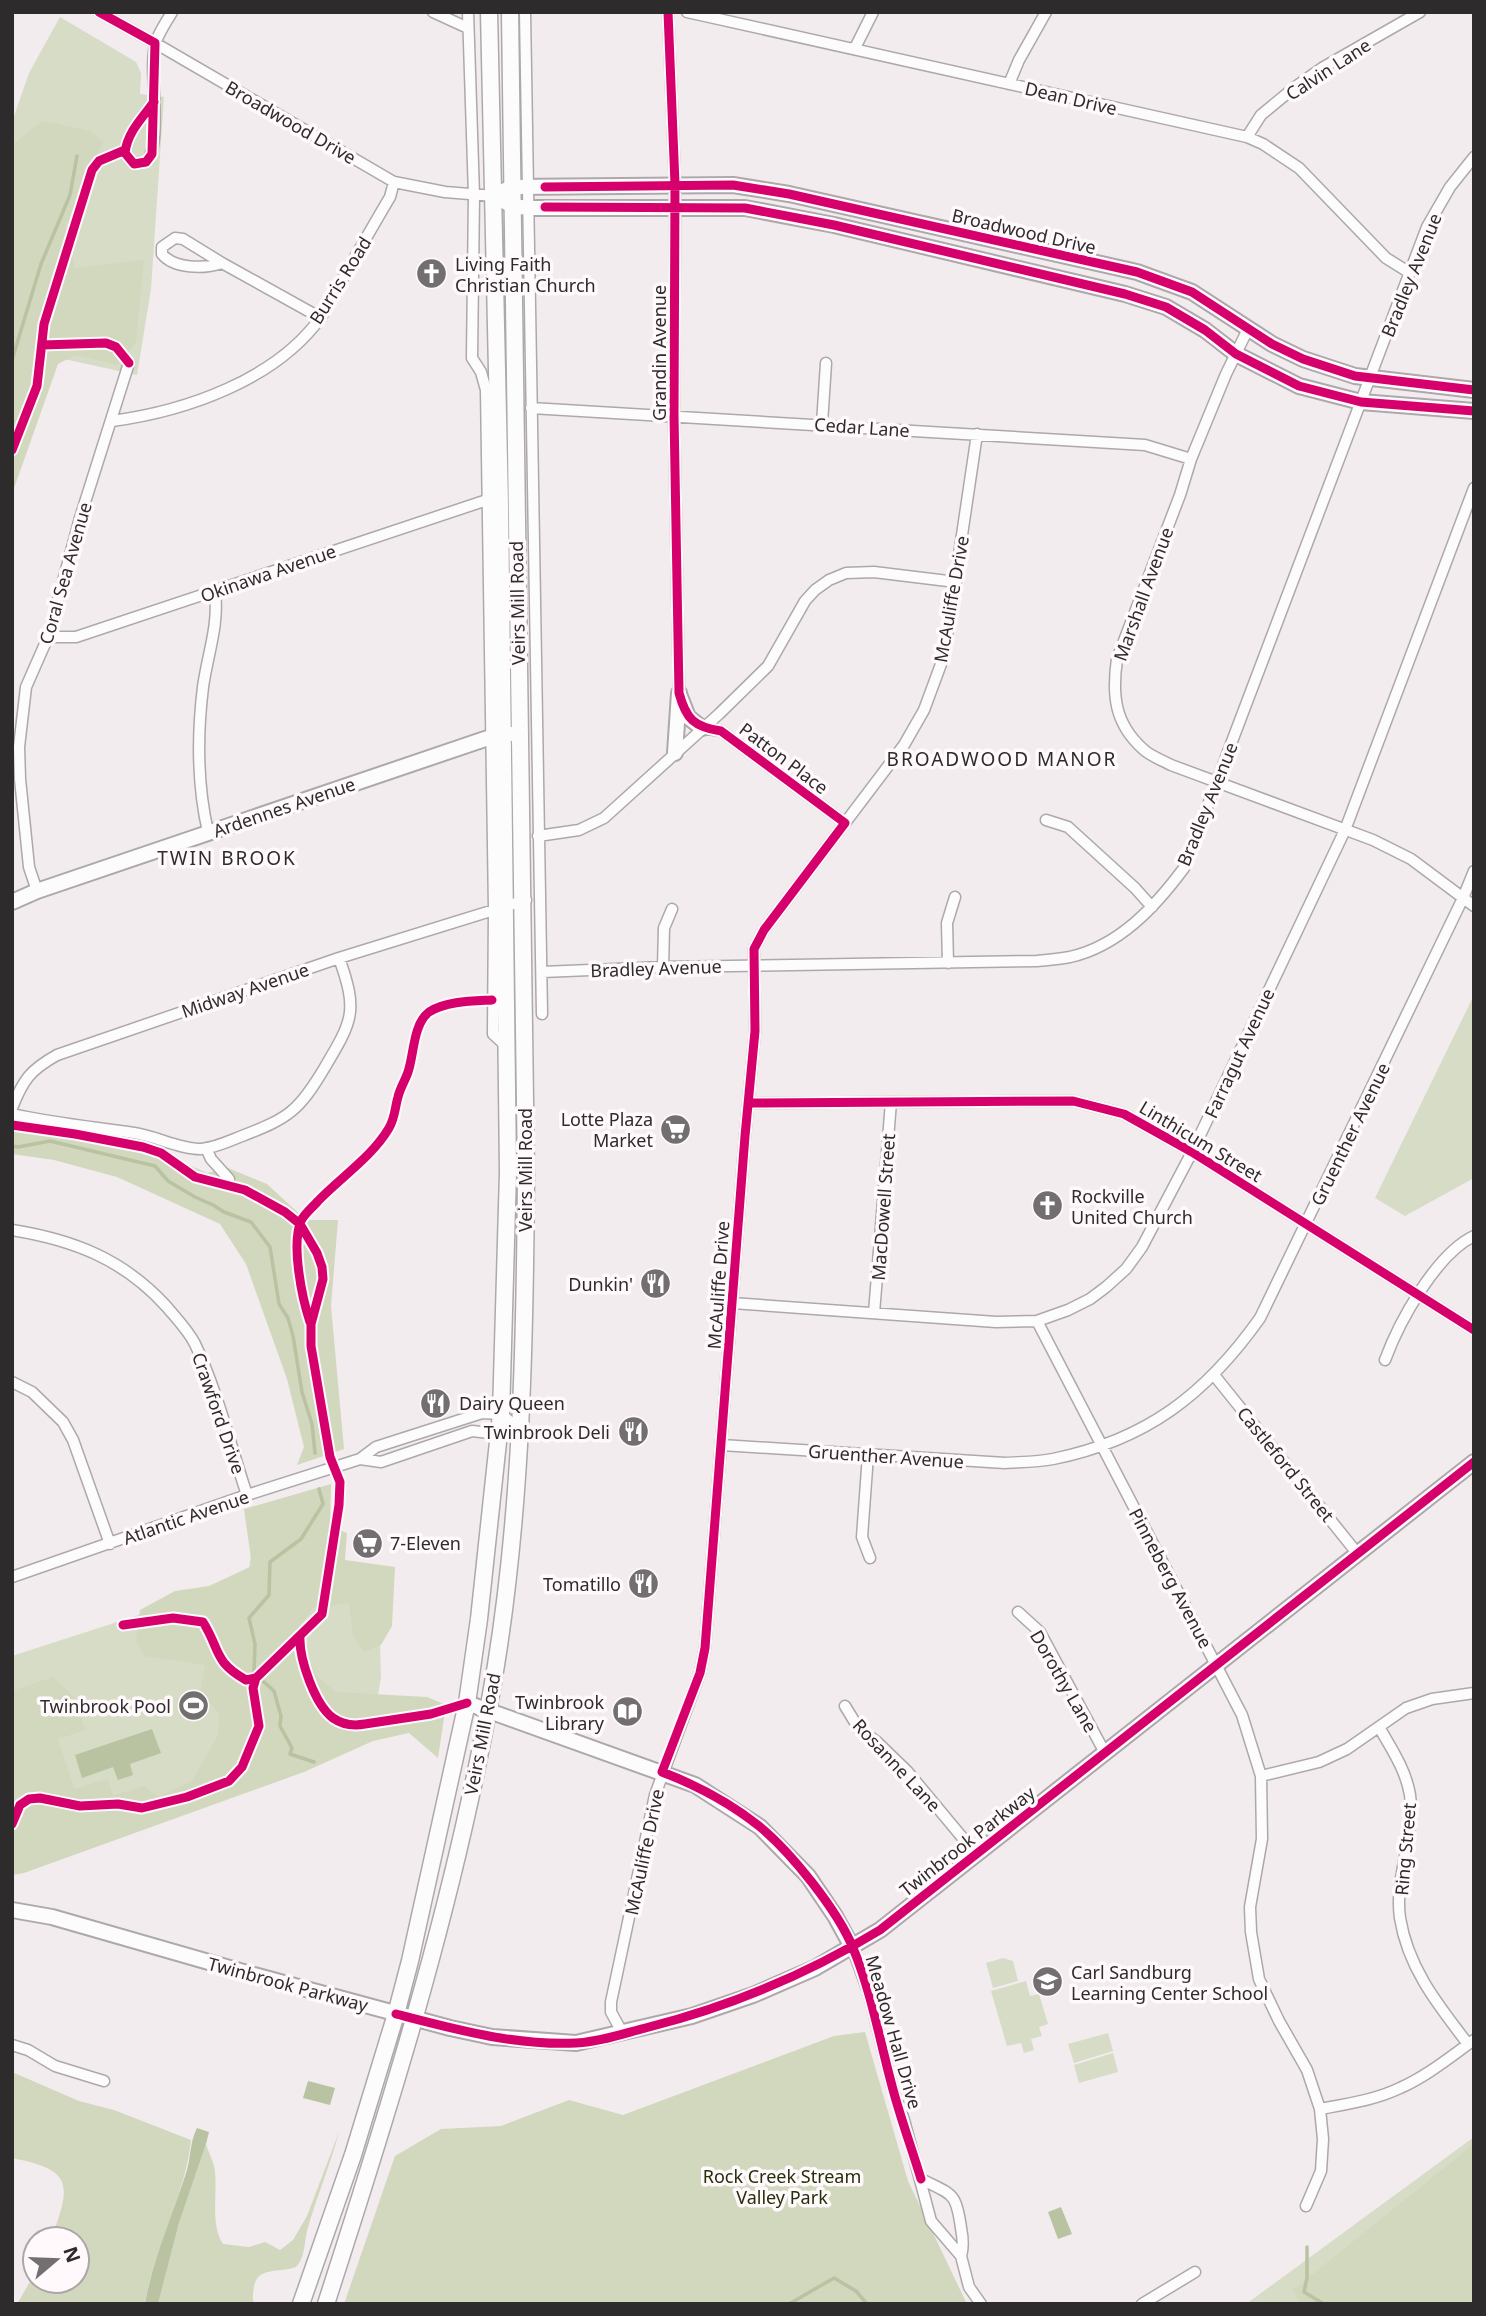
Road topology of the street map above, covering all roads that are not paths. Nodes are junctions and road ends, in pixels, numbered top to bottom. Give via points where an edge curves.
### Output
1 (99, 12) edge
2 (172, 12) edge
3 (433, 12) edge
4 (468, 12) edge
5 (489, 12) edge
6 (510, 12) edge
7 (525, 12) edge
8 (668, 12) edge
9 (687, 12) edge
10 (873, 12) edge
11 (1045, 12) edge
12 (1420, 12) edge
13 (468, 27) junction
14 (155, 43) junction
15 (855, 48) junction
16 (1009, 84) junction
17 (154, 102) junction
18 (1247, 137) junction
19 (1474, 157) edge
20 (394, 182) junction
21 (675, 184) junction
22 (512, 187) junction
23 (529, 188) junction
24 (474, 195) junction
25 (494, 196) junction
26 (512, 206) junction
27 (674, 207) junction
28 (529, 208) junction
29 (222, 262) junction
30 (1410, 273) junction
31 (321, 318) junction
32 (1248, 329) junction
33 (1236, 354) junction
34 (129, 363) dead end
35 (827, 363) dead end
36 (1370, 378) junction
37 (1474, 390) edge
38 (1361, 402) junction
39 (531, 408) junction
40 (1474, 411) edge
41 (674, 415) junction
42 (111, 421) junction
43 (822, 424) junction
44 (977, 435) junction
45 (1191, 459) junction
46 (1474, 488) edge
47 (487, 500) junction
48 (956, 582) junction
49 (215, 591) junction
50 (48, 638) junction
51 (679, 693) junction
52 (702, 728) junction
53 (519, 734) junction
54 (496, 736) junction
55 (675, 752) junction
56 (1217, 782) junction
57 (1046, 820) dead end
58 (845, 823) junction
59 (1345, 830) junction
60 (208, 832) junction
61 (538, 836) junction
62 (1474, 871) edge
63 (37, 891) junction
64 (539, 897) junction
65 (955, 897) dead end
66 (1463, 898) junction
67 (521, 901) junction
68 (12, 902) edge
69 (1474, 906) edge
70 (1152, 907) junction
71 (499, 908) junction
72 (672, 909) dead end
73 (339, 958) junction
74 (948, 963) junction
75 (753, 965) junction
76 (663, 967) junction
77 (542, 972) junction
78 (542, 1014) dead end
79 (891, 1102) junction
80 (750, 1103) junction
81 (12, 1108) edge
82 (12, 1114) edge
83 (206, 1148) junction
84 (1192, 1152) junction
85 (508, 1172) junction
86 (526, 1174) junction
87 (229, 1179) dead end
88 (1307, 1224) junction
89 (12, 1230) edge
90 (1474, 1236) edge
91 (1419, 1295) junction
92 (733, 1303) junction
93 (874, 1313) junction
94 (1037, 1321) junction
95 (1474, 1330) edge
96 (1385, 1360) dead end
97 (1214, 1375) junction
98 (12, 1382) edge
99 (501, 1414) junction
100 (520, 1430) junction
101 (424, 1432) junction
102 (498, 1434) junction
103 (722, 1445) junction
104 (1102, 1446) junction
105 (420, 1448) junction
106 (869, 1455) junction
107 (360, 1459) junction
108 (1474, 1462) edge
109 (247, 1495) junction
110 (110, 1544) junction
111 (1357, 1553) junction
112 (870, 1558) dead end
113 (12, 1577) edge
114 (1018, 1612) dead end
115 (1217, 1665) junction
116 (1474, 1693) edge
117 (467, 1703) junction
118 (845, 1706) dead end
119 (487, 1710) junction
120 (1379, 1727) junction
121 (1105, 1753) junction
122 (662, 1772) junction
123 (1261, 1776) junction
124 (976, 1854) junction
125 (12, 1910) edge
126 (852, 1947) junction
127 (396, 2014) junction
128 (414, 2019) junction
129 (623, 2034) junction
130 (1471, 2042) edge
131 (12, 2045) edge
132 (104, 2081) dead end
133 (1320, 2109) junction
134 (921, 2179) junction
135 (1306, 2206) dead end
136 (961, 2256) junction
137 (1195, 2272) dead end
138 (301, 2304) edge
139 (326, 2304) edge
140 (981, 2304) edge
141 (1142, 2304) edge

1 - 14 street, Broadwood Drive
2 - 14 street
3 - 13 street
4 - 13 street, Veirs Mill Road
5 - 25 main road, Veirs Mill Road
6 - 22 main road, Veirs Mill Road
7 - 23 street, Veirs Mill Road
8 - 21 street, Grandin Avenue
9 - 15 street, Dean Drive
10 - 15 street
11 - 16 street
12 - 18 street, Calvin Lane via 1295,87 1261,115
13 - 24 street, Veirs Mill Road
14 - 17 street
14 - 20 street, Broadwood Drive
15 - 16 street, Dean Drive
16 - 18 street, Dean Drive
17 - 17 street via 152,154 146,162 134,164 125,153 127,144
18 - 30 street, Dean Drive via 1299,168 1386,258
19 - 30 street, Bradley Avenue via 1427,227
20 - 24 street, Broadwood Drive
20 - 31 street, Burris Road via 390,197
21 - 23 street, Broadwood Drive
21 - 27 street, Grandin Avenue
21 - 32 street, Broadwood Drive via 733,185 789,194 1137,272 1192,292
22 - 23 street, Broadwood Drive
22 - 25 street, Broadwood Drive
22 - 26 main road, Veirs Mill Road
23 - 28 street, Veirs Mill Road
24 - 25 street, Broadwood Drive
24 - 47 street, Veirs Mill Road via 472,358 486,390
25 - 26 street, Broadwood Drive
25 - 54 main road, Veirs Mill Road
26 - 28 street, Broadwood Drive
26 - 53 main road, Veirs Mill Road
27 - 28 street, Broadwood Drive
27 - 33 street, Broadwood Drive via 745,208 834,225 1125,294 1166,307
27 - 41 street, Grandin Avenue
28 - 39 street, Veirs Mill Road
29 - 29 street via 176,265 167,261 162,247 175,238 183,239
29 - 31 street
30 - 36 street, Bradley Avenue
31 - 42 street, Burris Road via 288,353 249,379 149,416
32 - 33 street, Marshall Avenue
32 - 36 street, Broadwood Drive via 1303,359
33 - 38 street, Broadwood Drive via 1299,386
33 - 45 street, Marshall Avenue
34 - 42 street, Coral Sea Avenue
35 - 43 street
36 - 37 street, Broadwood Drive
36 - 38 street, Bradley Avenue
38 - 40 street, Broadwood Drive
38 - 56 street, Bradley Avenue
39 - 41 street, Cedar Lane
39 - 61 street, Veirs Mill Road
41 - 43 street, Cedar Lane
41 - 51 street, Grandin Avenue
42 - 50 street, Coral Sea Avenue
43 - 44 street, Cedar Lane
44 - 45 street, Cedar Lane via 1145,445
44 - 48 street, McAuliffe Drive
45 - 56 street, Marshall Avenue via 1117,659 1113,686 1118,713 1144,750
46 - 59 street, Farragut Avenue
47 - 49 street, Okinawa Avenue
47 - 54 street, Veirs Mill Road
48 - 52 street via 874,572 846,573 829,580 805,601 768,666
48 - 58 street, McAuliffe Drive via 944,656 924,710 904,745
49 - 50 street, Okinawa Avenue via 76,637
49 - 60 street via 218,613 198,745 200,799
50 - 63 street, Coral Sea Avenue via 26,687 19,747 29,867
51 - 52 street via 688,717
51 - 55 street
52 - 55 street
52 - 58 street, Patton Place via 721,731
53 - 54 street, Ardennes Avenue
53 - 67 main road, Veirs Mill Road
54 - 60 street, Ardennes Avenue
54 - 71 main road, Veirs Mill Road
55 - 61 street via 604,818 579,830
56 - 59 street, Marshall Avenue
56 - 70 street, Bradley Avenue via 1184,868
57 - 70 street via 1068,827
58 - 75 street, McAuliffe Drive via 764,930 754,949
59 - 66 street, Marshall Avenue via 1411,859
59 - 84 street, Farragut Avenue
60 - 63 street, Ardennes Avenue
61 - 64 street, Veirs Mill Road
62 - 66 street, Gruenther Avenue
63 - 68 street, Ardennes Avenue
64 - 67 street, Midway Avenue
64 - 77 street, Veirs Mill Road
65 - 74 street via 947,923
66 - 69 street, Marshall Avenue
66 - 88 street, Gruenther Avenue
67 - 71 street, Midway Avenue
67 - 86 main road, Veirs Mill Road
70 - 74 street, Bradley Avenue via 1120,934 1071,957
71 - 73 street, Midway Avenue
71 - 85 main road, Veirs Mill Road
72 - 76 street via 664,928
73 - 81 street, Midway Avenue via 57,1055 21,1084
73 - 83 street via 350,989 350,1019 307,1098 274,1124
74 - 75 street, Bradley Avenue
75 - 76 street, Bradley Avenue
75 - 80 street, McAuliffe Drive
76 - 77 street, Bradley Avenue
77 - 78 street, Veirs Mill Road
79 - 80 street, Linthicum Street
79 - 84 street, Linthicum Street via 1073,1101 1124,1114
79 - 93 street, MacDowell Street
80 - 92 street, McAuliffe Drive
82 - 83 street
83 - 87 street
84 - 88 street, Linthicum Street
84 - 94 street, Farragut Avenue via 1126,1269 1090,1299
85 - 86 main road
85 - 99 main road, Veirs Mill Road
86 - 100 main road, Veirs Mill Road
88 - 91 street, Linthicum Street
88 - 97 street, Gruenther Avenue via 1260,1318
89 - 109 street, Crawford Drive via 72,1243 116,1262 149,1288 178,1320 194,1342
90 - 91 street via 1444,1258
91 - 95 street, Linthicum Street
91 - 96 street via 1394,1335
92 - 93 street, Farragut Avenue
92 - 103 street, McAuliffe Drive
93 - 94 street, Farragut Avenue
94 - 104 street, Pinneberg Avenue
97 - 104 street, Gruenther Avenue via 1161,1418
97 - 111 street, Castleford Street
98 - 110 street via 32,1392 63,1422
99 - 100 street
99 - 101 street, Atlantic Avenue via 482,1413
99 - 102 main road, Veirs Mill Road
100 - 102 street, Atlantic Avenue
100 - 119 main road, Veirs Mill Road via 502,1626
101 - 105 street
101 - 107 street, Atlantic Avenue via 376,1447
102 - 105 street, Atlantic Avenue via 472,1431
102 - 117 main road, Veirs Mill Road
103 - 106 street, Gruenther Avenue
103 - 122 street, McAuliffe Drive via 705,1648
104 - 106 street, Gruenther Avenue via 1052,1460 1005,1463
104 - 115 street, Pinneberg Avenue
105 - 107 street, Atlantic Avenue via 381,1462
106 - 112 street via 862,1537
107 - 109 street, Atlantic Avenue
108 - 111 street, Twinbrook Parkway
109 - 110 street, Atlantic Avenue
110 - 113 street, Atlantic Avenue
111 - 115 street, Twinbrook Parkway
114 - 121 street, Dorothy Lane via 1040,1632
115 - 121 street, Twinbrook Parkway
115 - 123 street, Pinneberg Avenue via 1242,1715
116 - 120 street via 1432,1699
117 - 119 street, Meadow Hall Drive
117 - 127 main road, Veirs Mill Road
118 - 124 street, Rosanne Lane via 859,1729 908,1771
119 - 122 street, Meadow Hall Drive
119 - 128 main road, Veirs Mill Road via 475,1780
120 - 123 street via 1320,1762
120 - 130 street, Ring Street via 1401,1766 1410,1795 1399,1889 1406,1944 1429,1992
121 - 124 street, Twinbrook Parkway
122 - 126 street, Meadow Hall Drive via 695,1785 760,1827 808,1876
122 - 129 street, McAuliffe Drive via 611,2002 611,2012
123 - 133 street, Pinneberg Avenue via 1262,1839 1250,1907 1259,1979 1307,2070
124 - 126 street, Twinbrook Parkway
125 - 127 street, Twinbrook Parkway via 52,1917
126 - 129 street, Twinbrook Parkway via 753,1995
126 - 134 street, Meadow Hall Drive
127 - 128 street, Twinbrook Parkway
127 - 138 main road, Veirs Mill Road
128 - 129 street, Twinbrook Parkway via 521,2040 576,2043
128 - 139 main road, Veirs Mill Road
130 - 133 street via 1401,2088 1361,2102
131 - 132 street via 55,2066
133 - 135 street, Pinneberg Avenue via 1321,2171
134 - 136 street, Meadow Hall Drive via 931,2221
134 - 136 street, Meadow Hall Drive via 949,2193 958,2204 964,2246
136 - 140 street, Meadow Hall Drive via 969,2287
137 - 141 street

